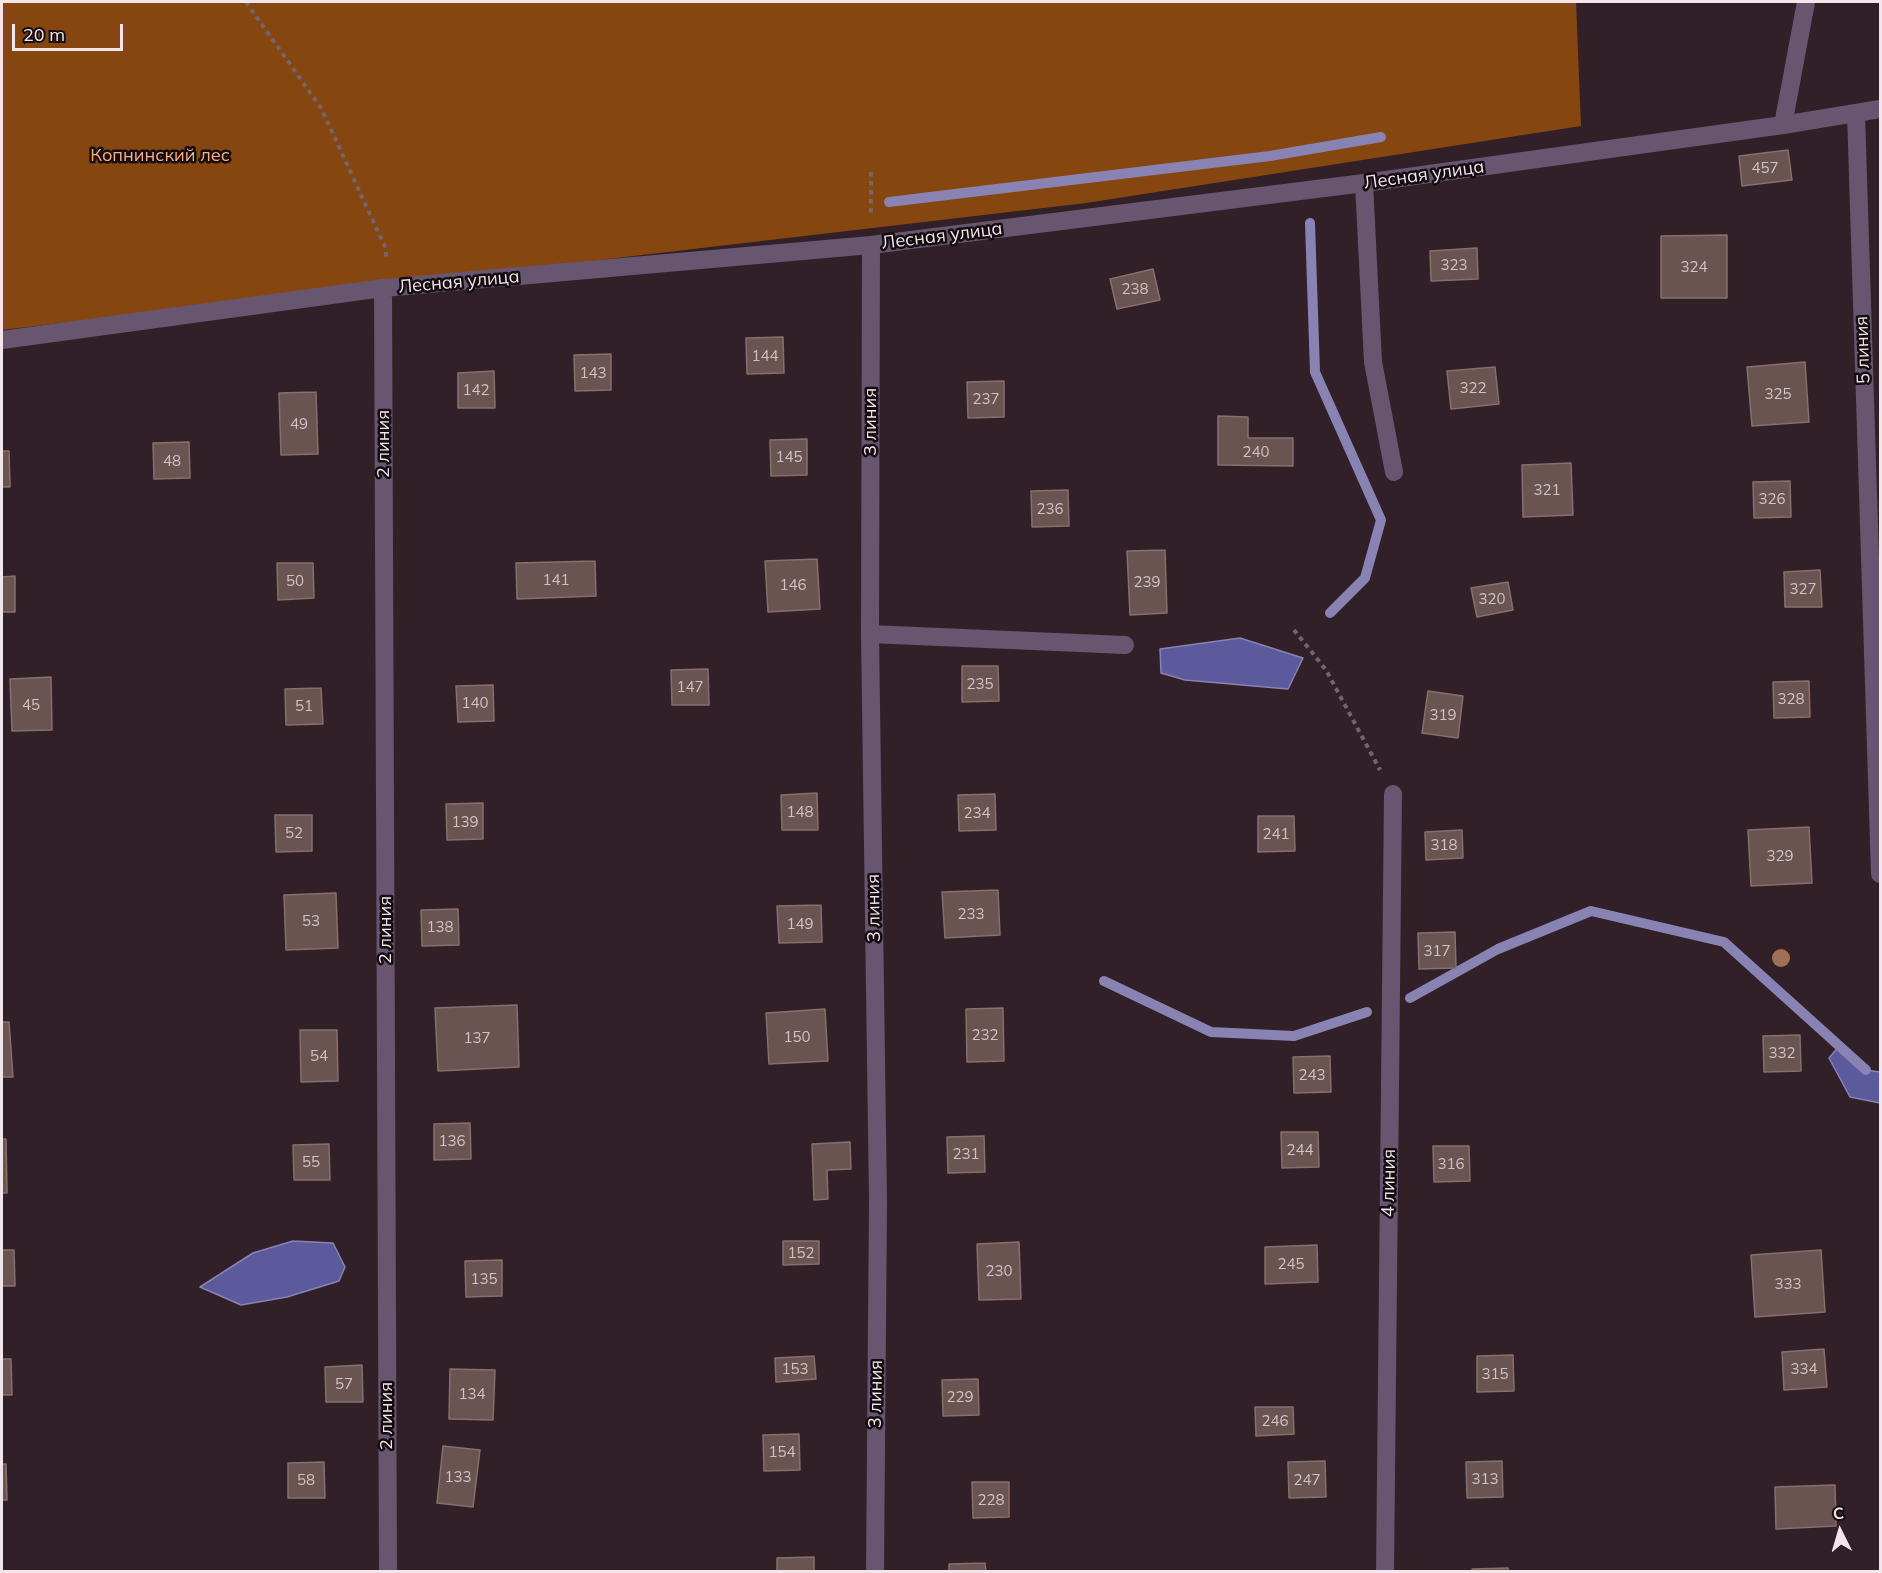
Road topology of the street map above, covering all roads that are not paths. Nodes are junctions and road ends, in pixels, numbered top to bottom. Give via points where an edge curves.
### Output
1 (1806, 2) edge
2 (1881, 109) edge
3 (1856, 113) junction
4 (1783, 125) junction
5 (1365, 183) junction
6 (871, 245) junction
7 (383, 288) junction
8 (2, 340) edge
9 (1394, 472) dead end
10 (870, 634) junction
11 (1125, 645) dead end
12 (1393, 794) road end
13 (1880, 874) edge
14 (388, 1572) edge
15 (875, 1572) edge
16 (1384, 1572) edge

1 - 4 street
2 - 3 street, Лесная улица
3 - 4 street, Лесная улица
3 - 13 street, 5 линия
4 - 5 street, Лесная улица
5 - 6 street, Лесная улица
5 - 9 street via 1373,362
6 - 7 street, Лесная улица
6 - 10 street, 3 линия
7 - 8 street, Лесная улица
7 - 14 street, 2 линия
10 - 11 street
10 - 15 street, 3 линия via 878,1201
12 - 16 street, 4 линия

